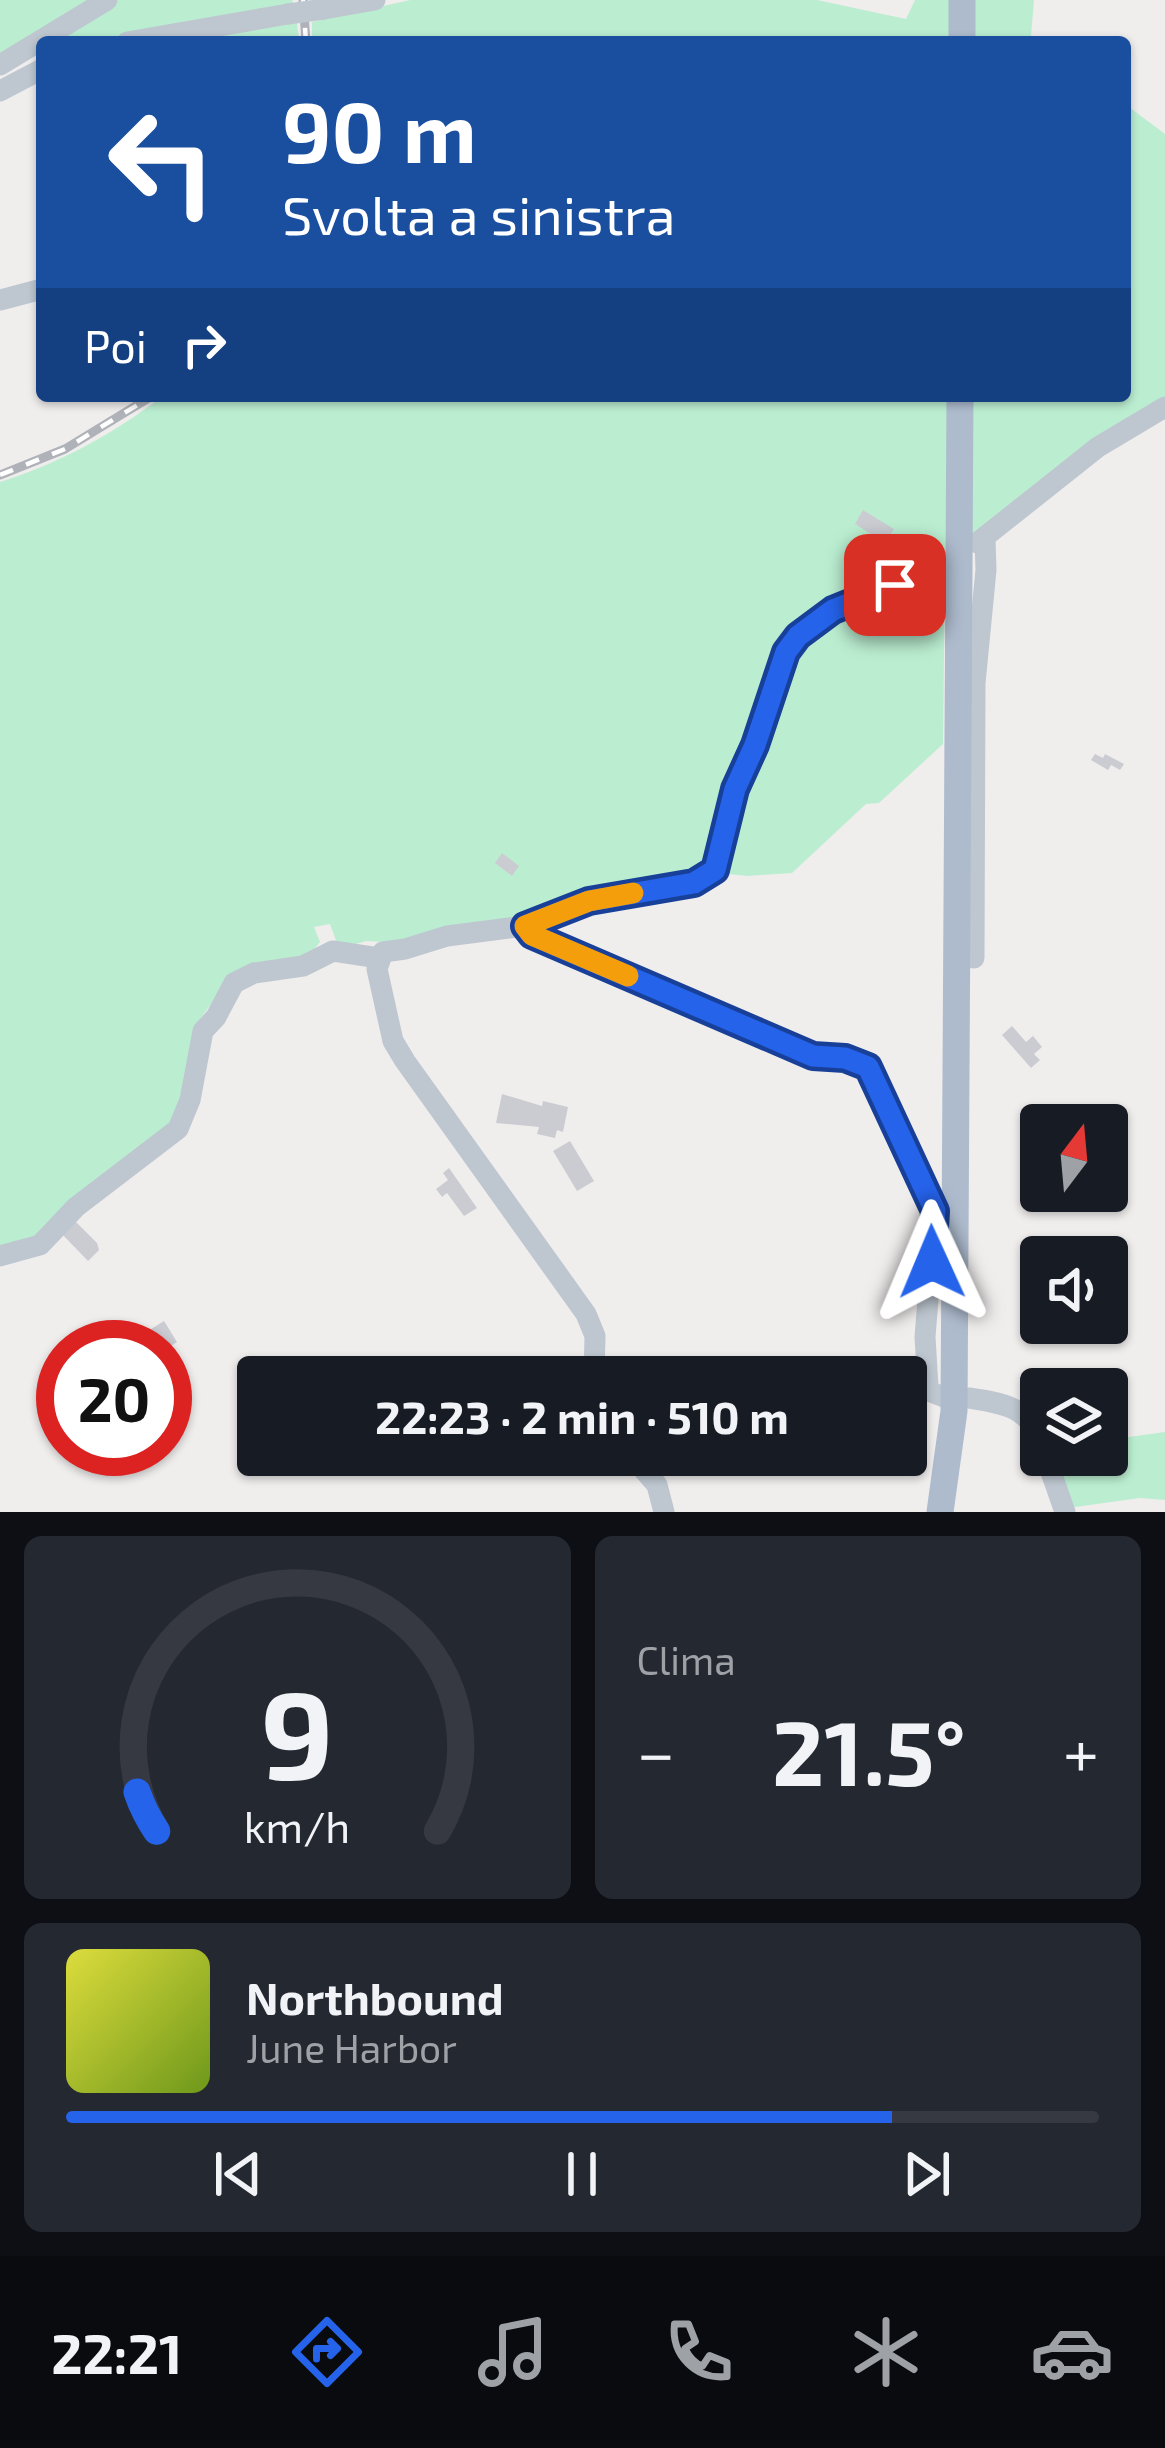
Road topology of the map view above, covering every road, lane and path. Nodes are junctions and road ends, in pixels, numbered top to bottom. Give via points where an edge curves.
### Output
1 (107, 0) edge
2 (375, 0) edge
3 (962, 0) edge
4 (48, 36) edge
5 (162, 36) edge
6 (962, 36) edge
7 (36, 43) edge
8 (0, 65) edge
9 (36, 72) edge
10 (0, 91) edge
11 (36, 291) edge
12 (0, 300) edge
13 (960, 402) edge
14 (1165, 406) edge
15 (950, 561) dead end
16 (525, 926) junction
17 (379, 958) junction
18 (974, 958) dead end
19 (0, 1256) edge
20 (595, 1356) edge
21 (944, 1397) dead end
22 (969, 1398) dead end
23 (1020, 1411) edge
24 (650, 1476) edge
25 (1052, 1476) edge
26 (664, 1512) edge
27 (940, 1512) edge
28 (1065, 1512) edge

1 - 4 street
2 - 5 street, bridge
3 - 6 main road
7 - 8 street
9 - 10 street
11 - 12 street
13 - 27 main road via 953,1411
14 - 18 street via 1098,447 978,543 986,570 975,683
15 - 16 street via 833,610 798,636 777,671 707,877 589,901
16 - 17 street via 447,936
16 - 21 street via 813,1056 868,1067 935,1211 925,1337 928,1387
17 - 19 street via 333,951 234,982 200,1039 178,1129 40,1245
17 - 20 street via 393,1041 586,1314
22 - 23 street
24 - 26 street
25 - 28 street

